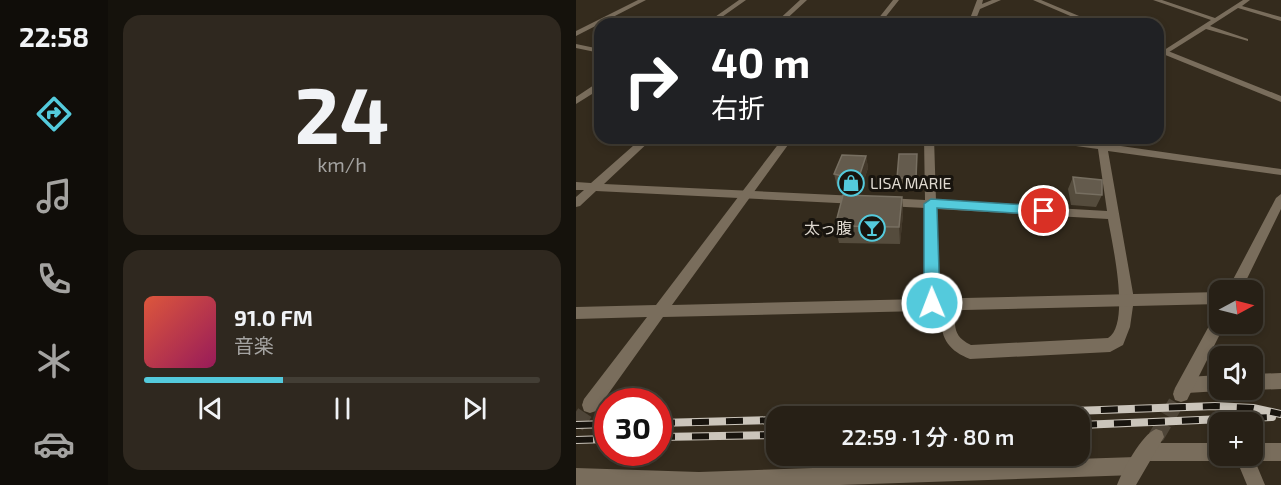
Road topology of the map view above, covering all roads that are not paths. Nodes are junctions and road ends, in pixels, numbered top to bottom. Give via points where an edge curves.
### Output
1 (643, 0) edge
2 (743, 0) edge
3 (804, 0) edge
4 (896, 0) edge
5 (980, 0) edge
6 (998, 0) edge
7 (1036, 0) edge
8 (1156, 0) edge
9 (1235, 0) edge
10 (1244, 3) edge
11 (976, 8) junction
12 (608, 18) edge
13 (717, 18) edge
14 (784, 18) edge
15 (882, 18) edge
16 (973, 18) edge
17 (1080, 18) edge
18 (1281, 19) edge
19 (1216, 20) junction
20 (594, 25) edge
21 (1205, 27) junction
22 (576, 34) edge
23 (1246, 40) dead end
24 (576, 46) edge
25 (594, 50) edge
26 (1164, 51) edge
27 (1164, 54) edge
28 (594, 89) edge
29 (1281, 99) edge
30 (576, 101) edge
31 (641, 144) edge
32 (783, 144) edge
33 (929, 144) edge
34 (1102, 144) edge
35 (1114, 144) edge
36 (1281, 172) edge
37 (576, 186) edge
38 (594, 187) junction
39 (743, 195) junction
40 (1281, 198) edge
41 (576, 203) edge
42 (931, 204) junction
43 (1113, 215) junction
44 (1240, 280) edge
45 (1209, 298) edge
46 (1127, 299) junction
47 (932, 303) junction
48 (947, 303) junction
49 (661, 312) junction
50 (576, 313) edge
51 (1212, 334) edge
52 (1281, 381) edge
53 (1263, 382) edge
54 (1209, 385) edge
55 (591, 405) tunnel mouth
56 (1156, 437) tunnel mouth
57 (1263, 452) edge
58 (1281, 452) edge
59 (1209, 453) edge
60 (1141, 459) junction
61 (1248, 466) edge
62 (576, 477) edge
63 (1126, 485) edge
64 (1256, 485) edge

1 - 12 street
2 - 13 street
3 - 14 street
4 - 15 street
5 - 11 street
6 - 11 street
7 - 17 street
8 - 19 street
9 - 10 street
10 - 18 street
10 - 19 street
11 - 16 street
19 - 21 street
20 - 22 street
21 - 23 street
21 - 26 street
24 - 25 street
27 - 29 street
28 - 30 street
31 - 38 street
32 - 39 street
33 - 42 street
34 - 43 street
35 - 36 street
37 - 38 street
38 - 39 street
38 - 41 street
39 - 42 street
39 - 49 street
40 - 44 street
42 - 43 street
42 - 47 street
43 - 46 street
45 - 46 street
46 - 48 street
46 - 48 street via 1123,327 1118,340 1110,345 970,352 956,346 949,336
47 - 48 street
47 - 49 street
49 - 50 street
49 - 55 street
51 - 54 street via 1184,390
52 - 53 street
56 - 60 street
57 - 58 street
59 - 60 street
60 - 62 street via 699,481
60 - 63 street
61 - 64 street

